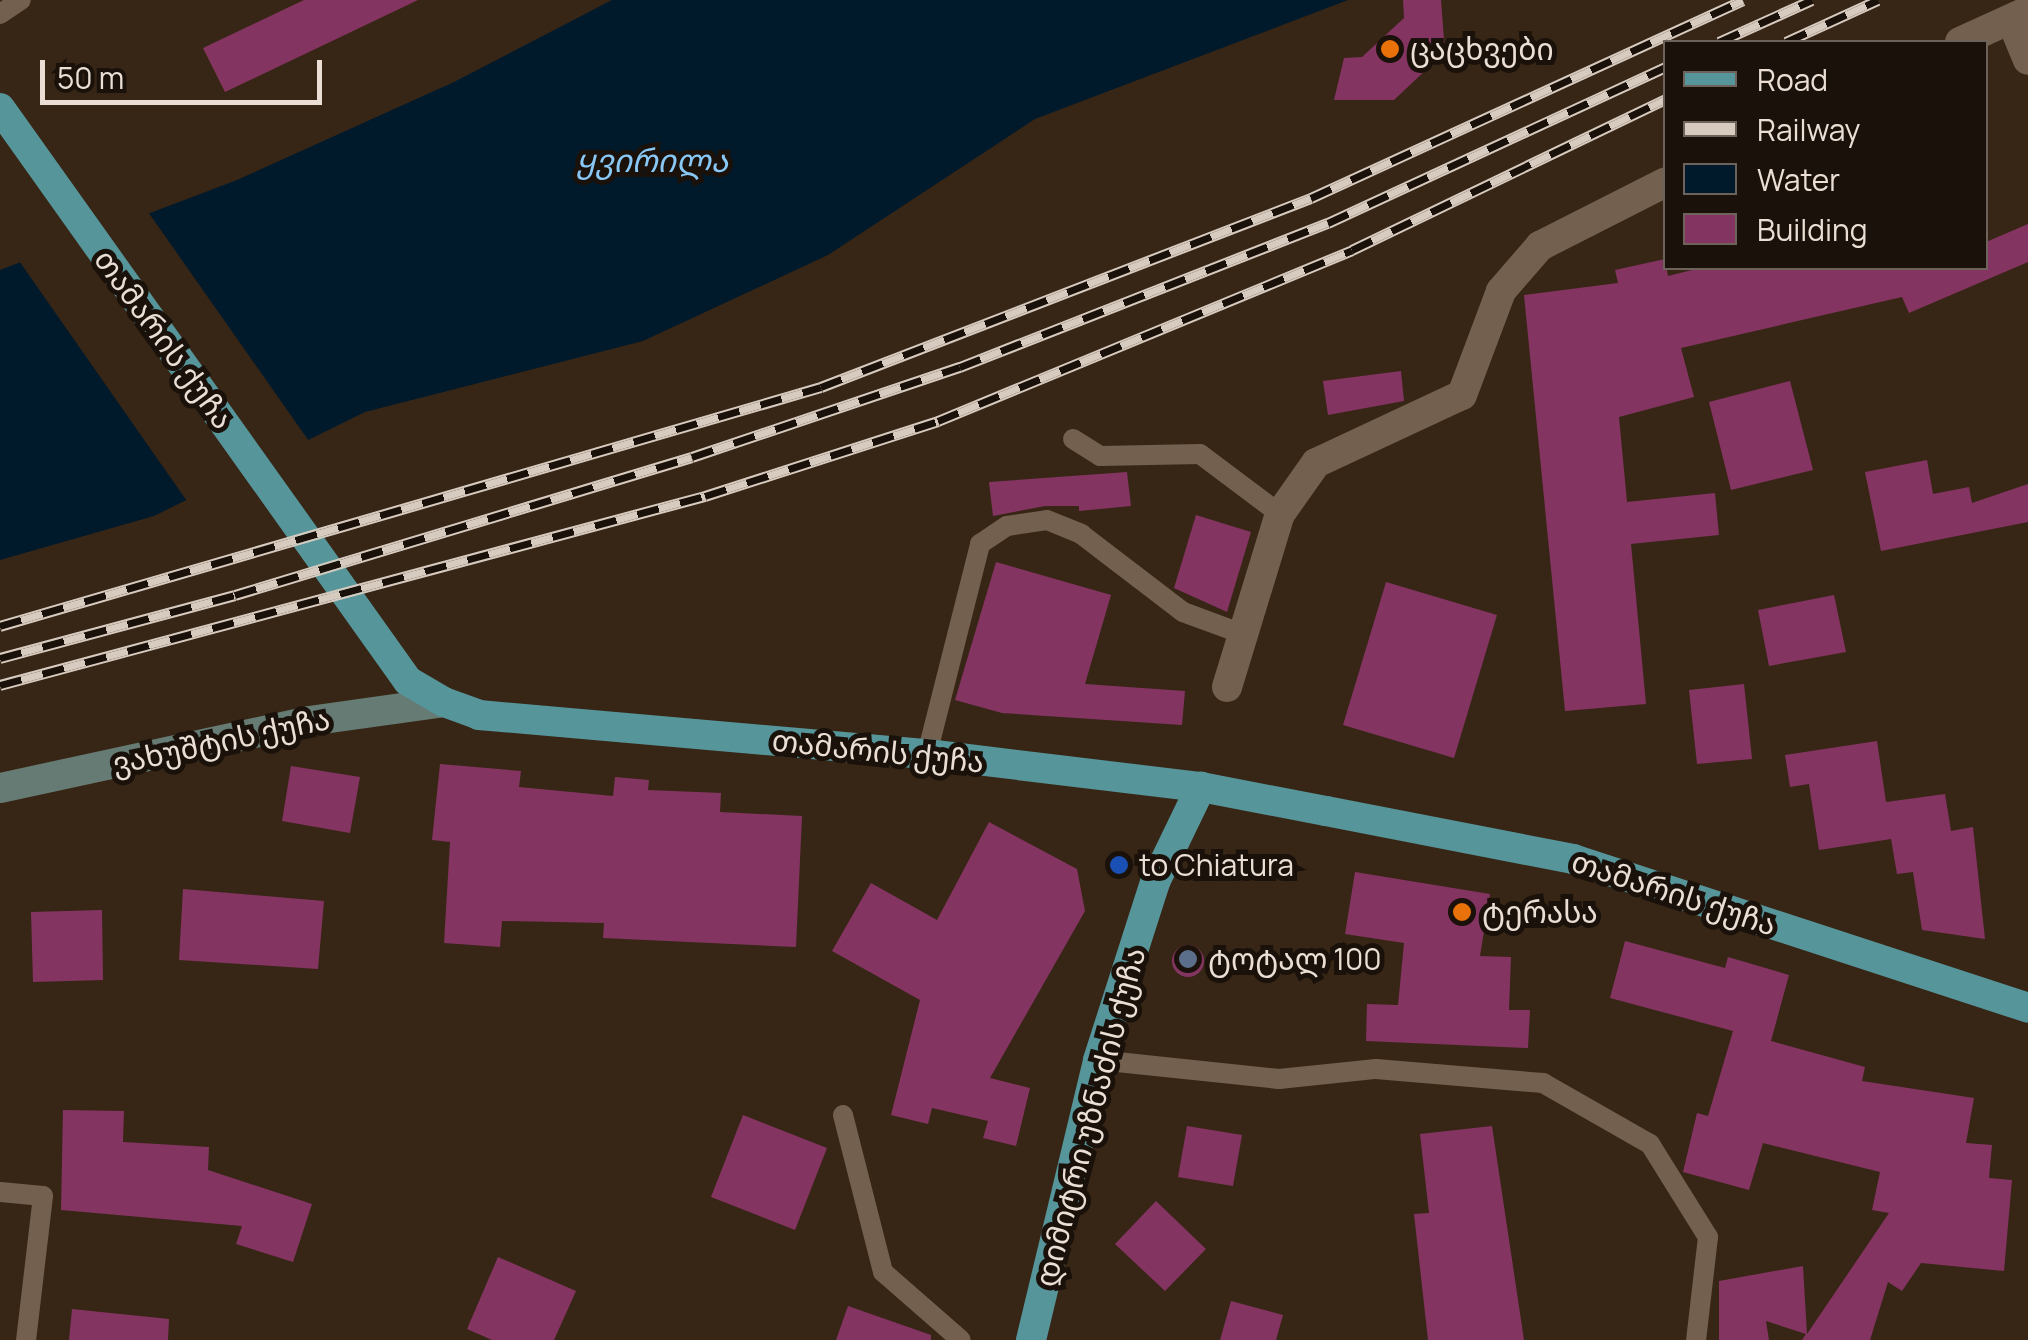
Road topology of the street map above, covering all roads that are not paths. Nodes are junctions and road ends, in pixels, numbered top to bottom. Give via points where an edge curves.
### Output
1 (21, 0) edge
2 (0, 14) edge
3 (2019, 15) edge
4 (1964, 40) edge
5 (2028, 60) edge
6 (0, 108) edge
7 (1663, 184) edge
8 (1074, 438) dead end
9 (1280, 514) junction
10 (1240, 633) junction
11 (1227, 686) dead end
12 (444, 702) junction
13 (928, 754) junction
14 (1201, 787) junction
15 (0, 788) edge
16 (2028, 1008) edge
17 (1098, 1060) junction
18 (843, 1115) dead end
19 (0, 1192) edge
20 (26, 1340) edge
21 (961, 1340) edge
22 (1031, 1340) edge
23 (1696, 1340) edge

1 - 2 lane
3 - 4 street
3 - 5 street
6 - 12 main road, თამარის ქუჩა via 408,681
7 - 9 street via 1540,246 1500,291 1462,395 1316,463
8 - 9 lane via 1100,456 1200,454
9 - 10 street
10 - 11 street
10 - 13 lane via 1183,612 1082,534 1046,520 1007,526 980,544
12 - 13 main road, თამარის ქუჩა via 479,715
12 - 15 street, ვახუშტის ქუჩა via 309,721
13 - 14 main road, თამარის ქუჩა
14 - 16 main road, თამარის ქუჩა via 1574,859
14 - 17 main road, დიმიტრი უზნაძის ქუჩა via 1155,882
17 - 22 main road, დიმიტრი უზნაძის ქუჩა
17 - 23 lane via 1280,1079 1376,1069 1543,1084 1650,1144 1708,1238
18 - 21 lane via 883,1272
19 - 20 lane via 43,1196

